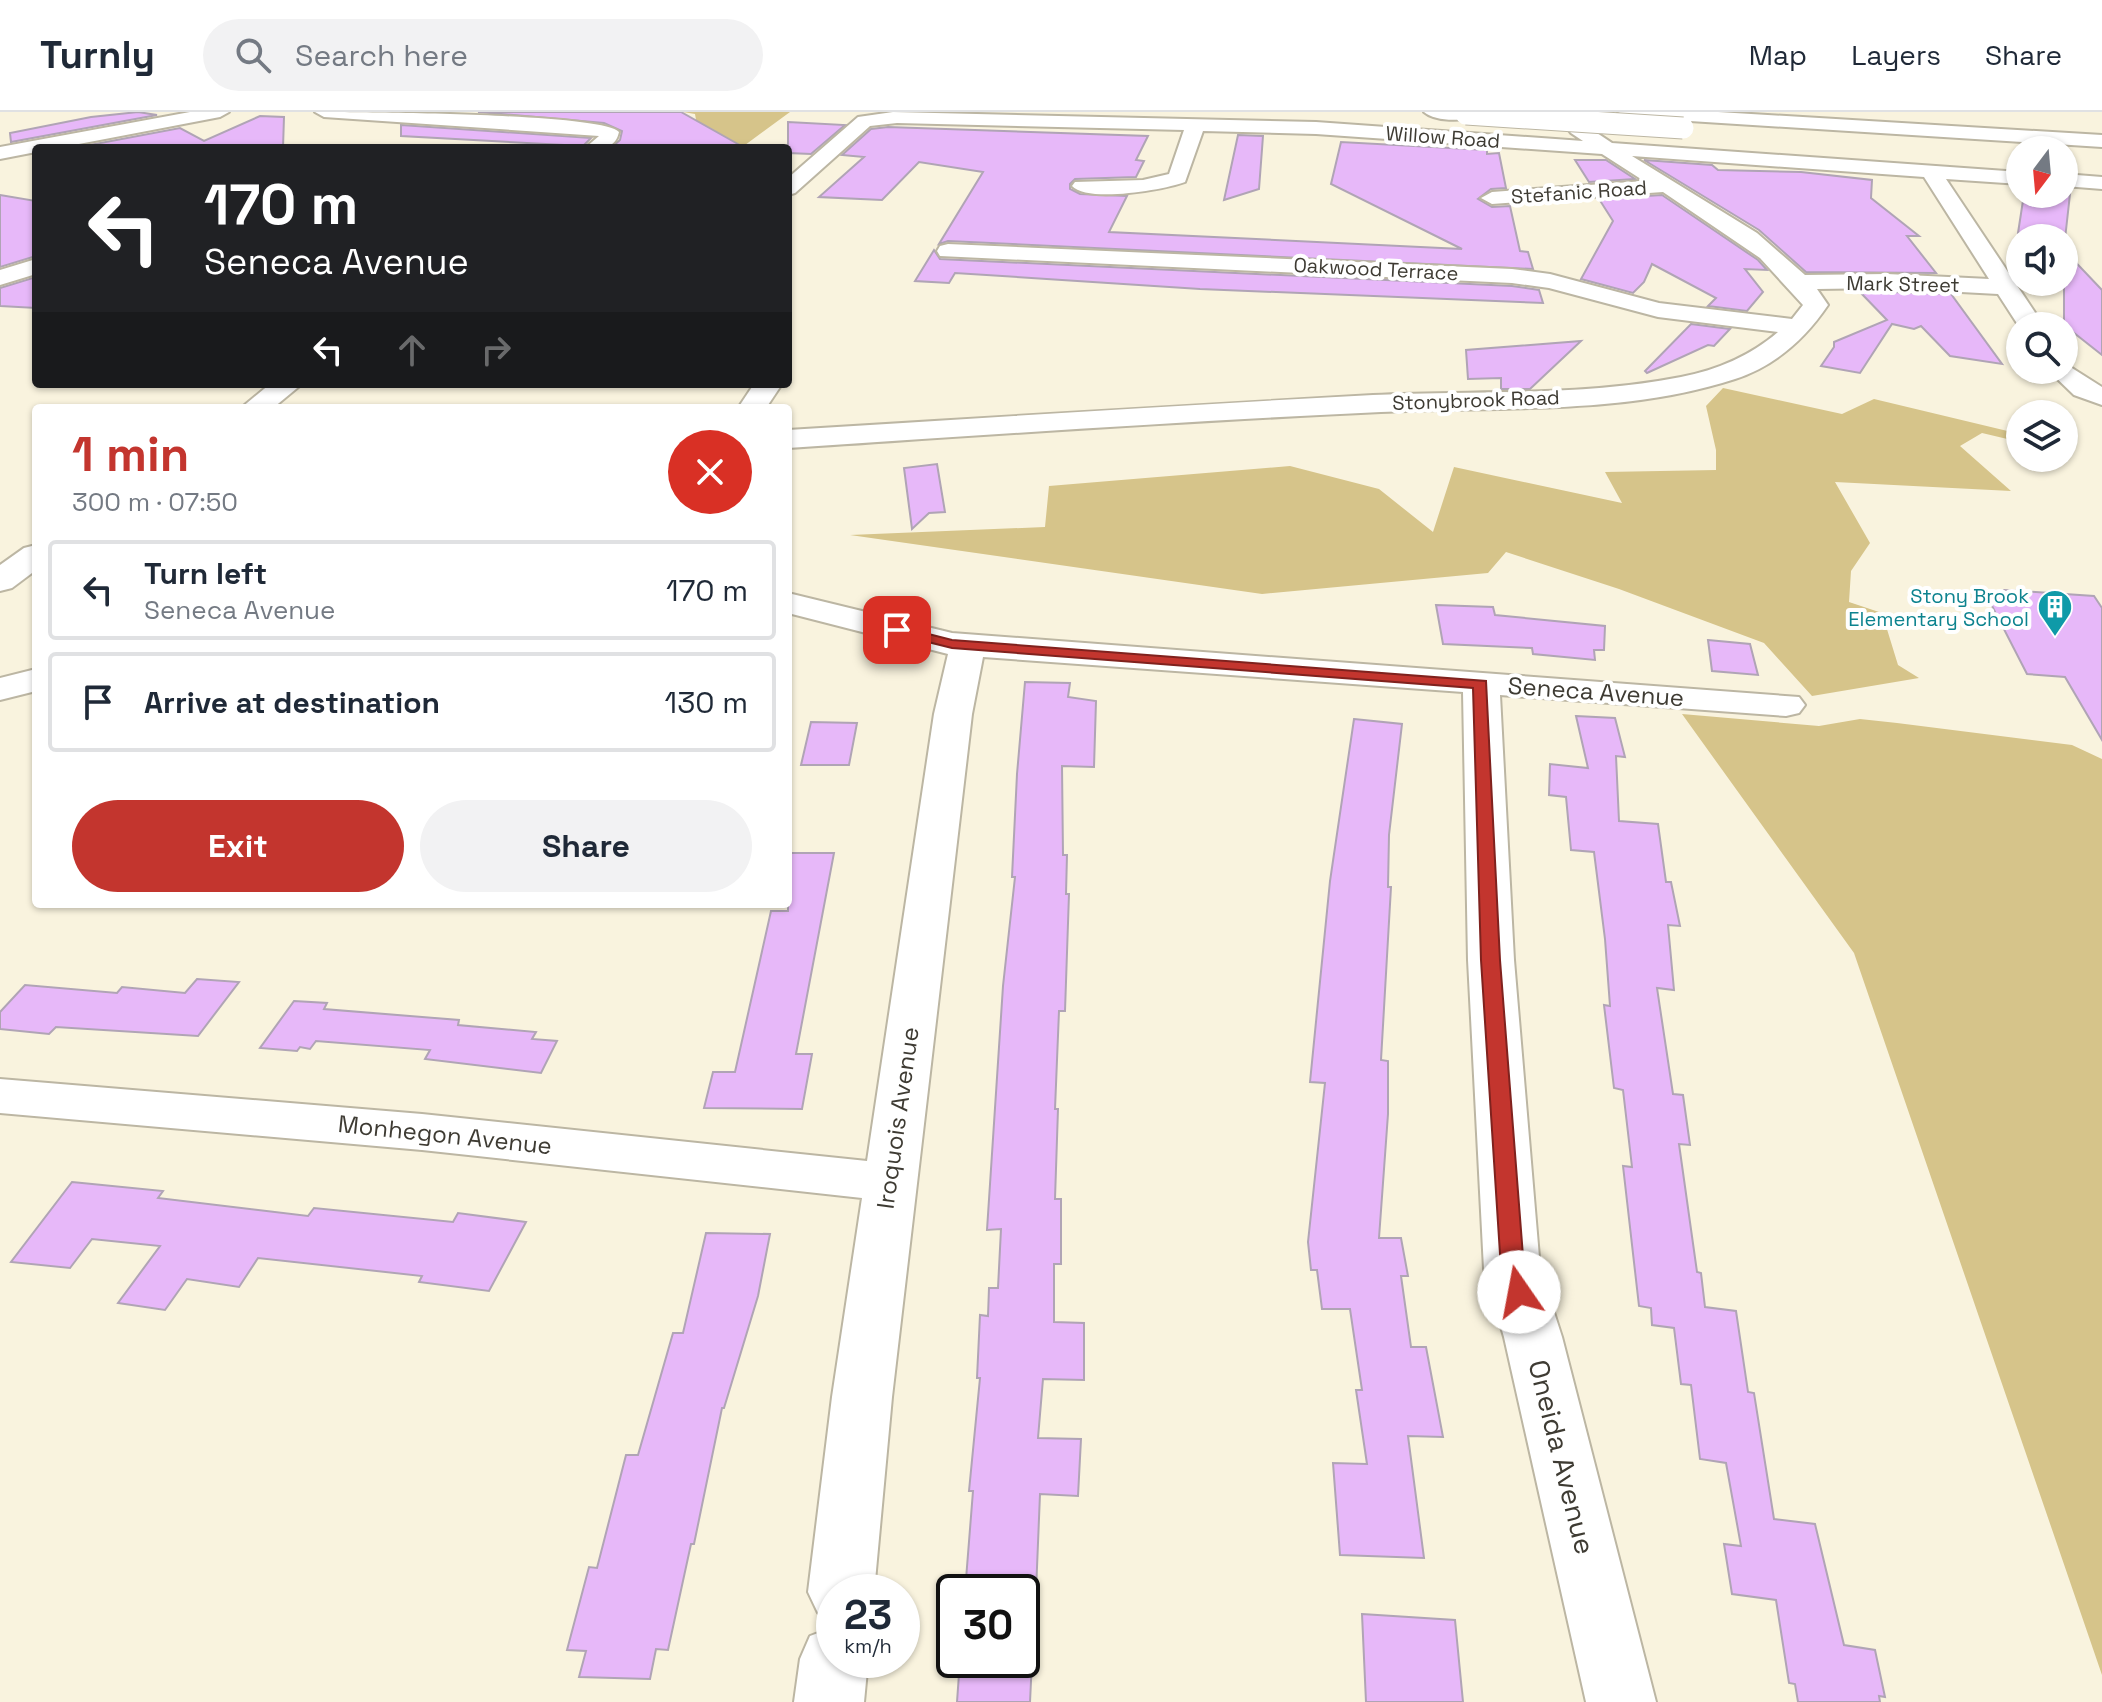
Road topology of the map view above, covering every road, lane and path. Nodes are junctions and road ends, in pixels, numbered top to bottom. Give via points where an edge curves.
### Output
1 (220, 112) edge
2 (324, 112) edge
3 (1433, 112) edge
4 (1564, 112) edge
5 (1627, 112) edge
6 (1679, 121) junction
7 (1195, 125) junction
8 (97, 141) edge
9 (2102, 141) edge
10 (73, 144) edge
11 (601, 144) edge
12 (2006, 147) edge
13 (1606, 148) junction
14 (32, 149) edge
15 (0, 153) edge
16 (2078, 153) edge
17 (2102, 154) edge
18 (1931, 172) junction
19 (797, 173) edge
20 (2006, 177) edge
21 (2078, 181) edge
22 (2102, 183) edge
23 (1082, 186) dead end
24 (1666, 186) junction
25 (1492, 198) dead end
26 (948, 251) dead end
27 (32, 267) edge
28 (0, 278) edge
29 (1801, 282) junction
30 (2005, 287) junction
31 (2022, 312) edge
32 (1799, 327) junction
33 (2078, 384) edge
34 (282, 388) edge
35 (2102, 397) edge
36 (260, 404) edge
37 (792, 439) edge
38 (32, 558) edge
39 (0, 581) edge
40 (792, 604) edge
41 (968, 645) junction
42 (32, 681) edge
43 (1481, 684) junction
44 (0, 689) edge
45 (1786, 705) dead end
46 (0, 1096) edge
47 (890, 1182) junction
48 (843, 1574) edge
49 (832, 1678) edge
50 (829, 1702) edge
51 (1621, 1702) edge

1 - 8 main road
2 - 11 main road via 610,132
3 - 6 main road, bridge
4 - 13 main road
5 - 6 main road
6 - 9 main road
6 - 12 main road
7 - 13 main road, Willow Road
7 - 19 main road, Willow Road via 927,117 865,121
7 - 23 main road via 1178,178 1145,186
8 - 10 main road
13 - 18 main road, Willow Road
13 - 24 main road
14 - 15 main road
16 - 17 main road
18 - 20 main road, Willow Road
18 - 30 main road
21 - 22 main road
24 - 25 main road, Stefanic Road
24 - 29 main road via 1723,220
26 - 32 main road, Oakwood Terrace via 1512,276 1658,310
27 - 28 main road
29 - 30 main road, Mark Street
29 - 32 main road via 1816,305
30 - 31 main road
32 - 37 main road, Stonybrook Road via 1773,352 1728,373 1632,393 1227,411
33 - 35 main road
34 - 36 main road
38 - 39 main road
40 - 41 main road, Seneca Avenue
41 - 43 main road, Seneca Avenue
41 - 47 main road, Iroquois Avenue via 953,714
42 - 44 main road
43 - 45 main road, Seneca Avenue
43 - 51 main road, Oneida Avenue via 1491,960 1512,1269
46 - 47 main road, Monhegon Avenue via 422,1132
47 - 48 main road, Iroquois Avenue
49 - 50 main road

